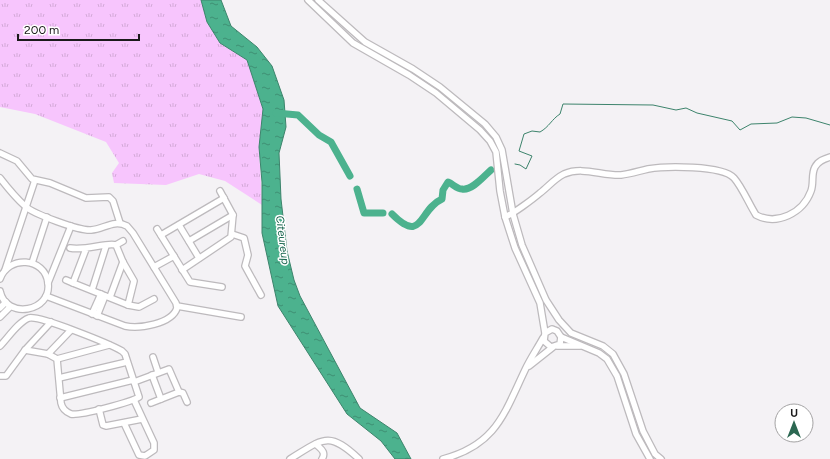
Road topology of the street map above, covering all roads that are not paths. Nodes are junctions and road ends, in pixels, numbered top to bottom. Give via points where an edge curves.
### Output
1 (308, 0) edge
2 (318, 0) edge
3 (0, 153) edge
4 (830, 157) edge
5 (0, 178) edge
6 (35, 180) junction
7 (220, 191) dead end
8 (224, 198) junction
9 (26, 207) junction
10 (513, 214) junction
11 (233, 215) junction
12 (47, 217) junction
13 (505, 217) junction
14 (120, 223) junction
15 (179, 225) junction
16 (71, 226) junction
17 (158, 229) dead end
18 (232, 234) junction
19 (161, 235) junction
20 (123, 241) dead end
21 (189, 241) junction
22 (116, 245) junction
23 (106, 246) junction
24 (70, 248) dead end
25 (86, 249) junction
26 (10, 252) junction
27 (174, 256) junction
28 (199, 258) junction
29 (18, 262) junction
30 (123, 262) junction
31 (32, 263) junction
32 (154, 267) junction
33 (5, 270) junction
34 (182, 270) junction
35 (0, 278) edge
36 (66, 280) dead end
37 (48, 283) junction
38 (73, 283) junction
39 (222, 287) dead end
40 (92, 290) junction
41 (0, 292) edge
42 (261, 295) dead end
43 (46, 296) junction
44 (105, 296) junction
45 (154, 299) dead end
46 (8, 304) junction
47 (128, 305) junction
48 (177, 306) junction
49 (0, 308) edge
50 (95, 315) junction
51 (0, 317) edge
52 (241, 317) dead end
53 (559, 320) junction
54 (51, 322) junction
55 (552, 329) junction
56 (71, 330) junction
57 (571, 333) junction
58 (544, 335) junction
59 (564, 337) junction
60 (110, 345) junction
61 (0, 346) edge
62 (581, 346) junction
63 (555, 347) junction
64 (25, 350) junction
65 (48, 354) junction
66 (153, 357) dead end
67 (57, 359) junction
68 (127, 362) junction
69 (526, 369) junction
70 (158, 372) junction
71 (152, 375) junction
72 (0, 376) edge
73 (59, 378) junction
74 (134, 381) junction
75 (179, 392) junction
76 (60, 398) junction
77 (161, 399) junction
78 (134, 400) junction
79 (187, 402) dead end
80 (151, 403) dead end
81 (99, 409) junction
82 (142, 419) junction
83 (124, 423) junction
84 (316, 444) junction
85 (290, 459) edge
86 (322, 459) edge
87 (359, 459) edge
88 (443, 459) edge
89 (650, 459) edge
90 (662, 459) edge

1 - 13 street via 353,43 436,93 490,141 496,152
2 - 10 street via 357,37 440,87 485,124 496,137 502,150
3 - 6 street via 17,161
4 - 10 street via 815,166 808,197 798,209 784,218 762,218 756,215 733,177 708,168 656,168 623,175 572,172 558,178
5 - 9 street
6 - 9 street
6 - 14 street via 50,183 86,198 109,197
7 - 8 street
8 - 11 street
8 - 15 street
9 - 12 street
9 - 26 street
10 - 13 street
10 - 53 street via 522,245 546,300
11 - 18 street
11 - 21 street
12 - 16 street
12 - 31 street
13 - 58 street via 540,303
14 - 16 street via 92,230
14 - 32 street via 133,233
15 - 19 street
15 - 21 street
16 - 37 street
17 - 19 street
18 - 28 street via 229,239
18 - 42 street via 244,238 248,254 245,266
19 - 27 street
20 - 22 street
21 - 28 street
22 - 23 street
22 - 30 street
23 - 25 street
23 - 40 street
24 - 25 street
25 - 38 street
26 - 29 street
26 - 33 street
27 - 32 street
27 - 34 street
28 - 34 street
29 - 31 street
29 - 33 street
30 - 44 street
30 - 47 street via 134,281
31 - 37 street via 46,274
32 - 48 street
33 - 35 street
34 - 39 street via 187,280 193,284
36 - 38 street
37 - 43 street
38 - 40 street
40 - 44 street
41 - 46 street
43 - 46 street via 42,302 30,309 17,309
43 - 50 street
44 - 47 street
44 - 50 street
45 - 47 street via 140,306
46 - 49 street
46 - 51 street
48 - 50 street via 174,314 152,326 141,328 125,326
48 - 52 street
53 - 55 street
53 - 57 street
54 - 56 street
54 - 61 street via 36,317 26,320
54 - 64 street
55 - 58 street
55 - 59 street
56 - 60 street
56 - 65 street
57 - 59 street
57 - 90 street via 603,346 613,354 624,374 642,431 655,454
58 - 63 street via 546,345
58 - 69 street
59 - 62 street
59 - 63 street
60 - 67 street
60 - 68 street via 124,352
62 - 63 street
62 - 89 street via 599,353 613,367 636,434
63 - 69 street
64 - 65 street
64 - 72 street via 6,376
65 - 67 street
66 - 70 street
67 - 73 street
68 - 73 street
68 - 74 street
69 - 88 street via 506,412 496,426 483,439 460,454
70 - 71 street
70 - 75 street via 170,369
71 - 74 street
71 - 77 street
73 - 76 street
74 - 76 street
74 - 78 street via 139,396
75 - 77 street
75 - 79 street via 183,393
76 - 81 street via 63,408 72,414
77 - 80 street
78 - 81 street
78 - 82 street
81 - 83 street via 104,426
82 - 83 street
82 - 83 street via 155,446 154,450 144,456 138,454
84 - 85 street
84 - 86 street via 324,454
84 - 87 street via 324,440 334,440

